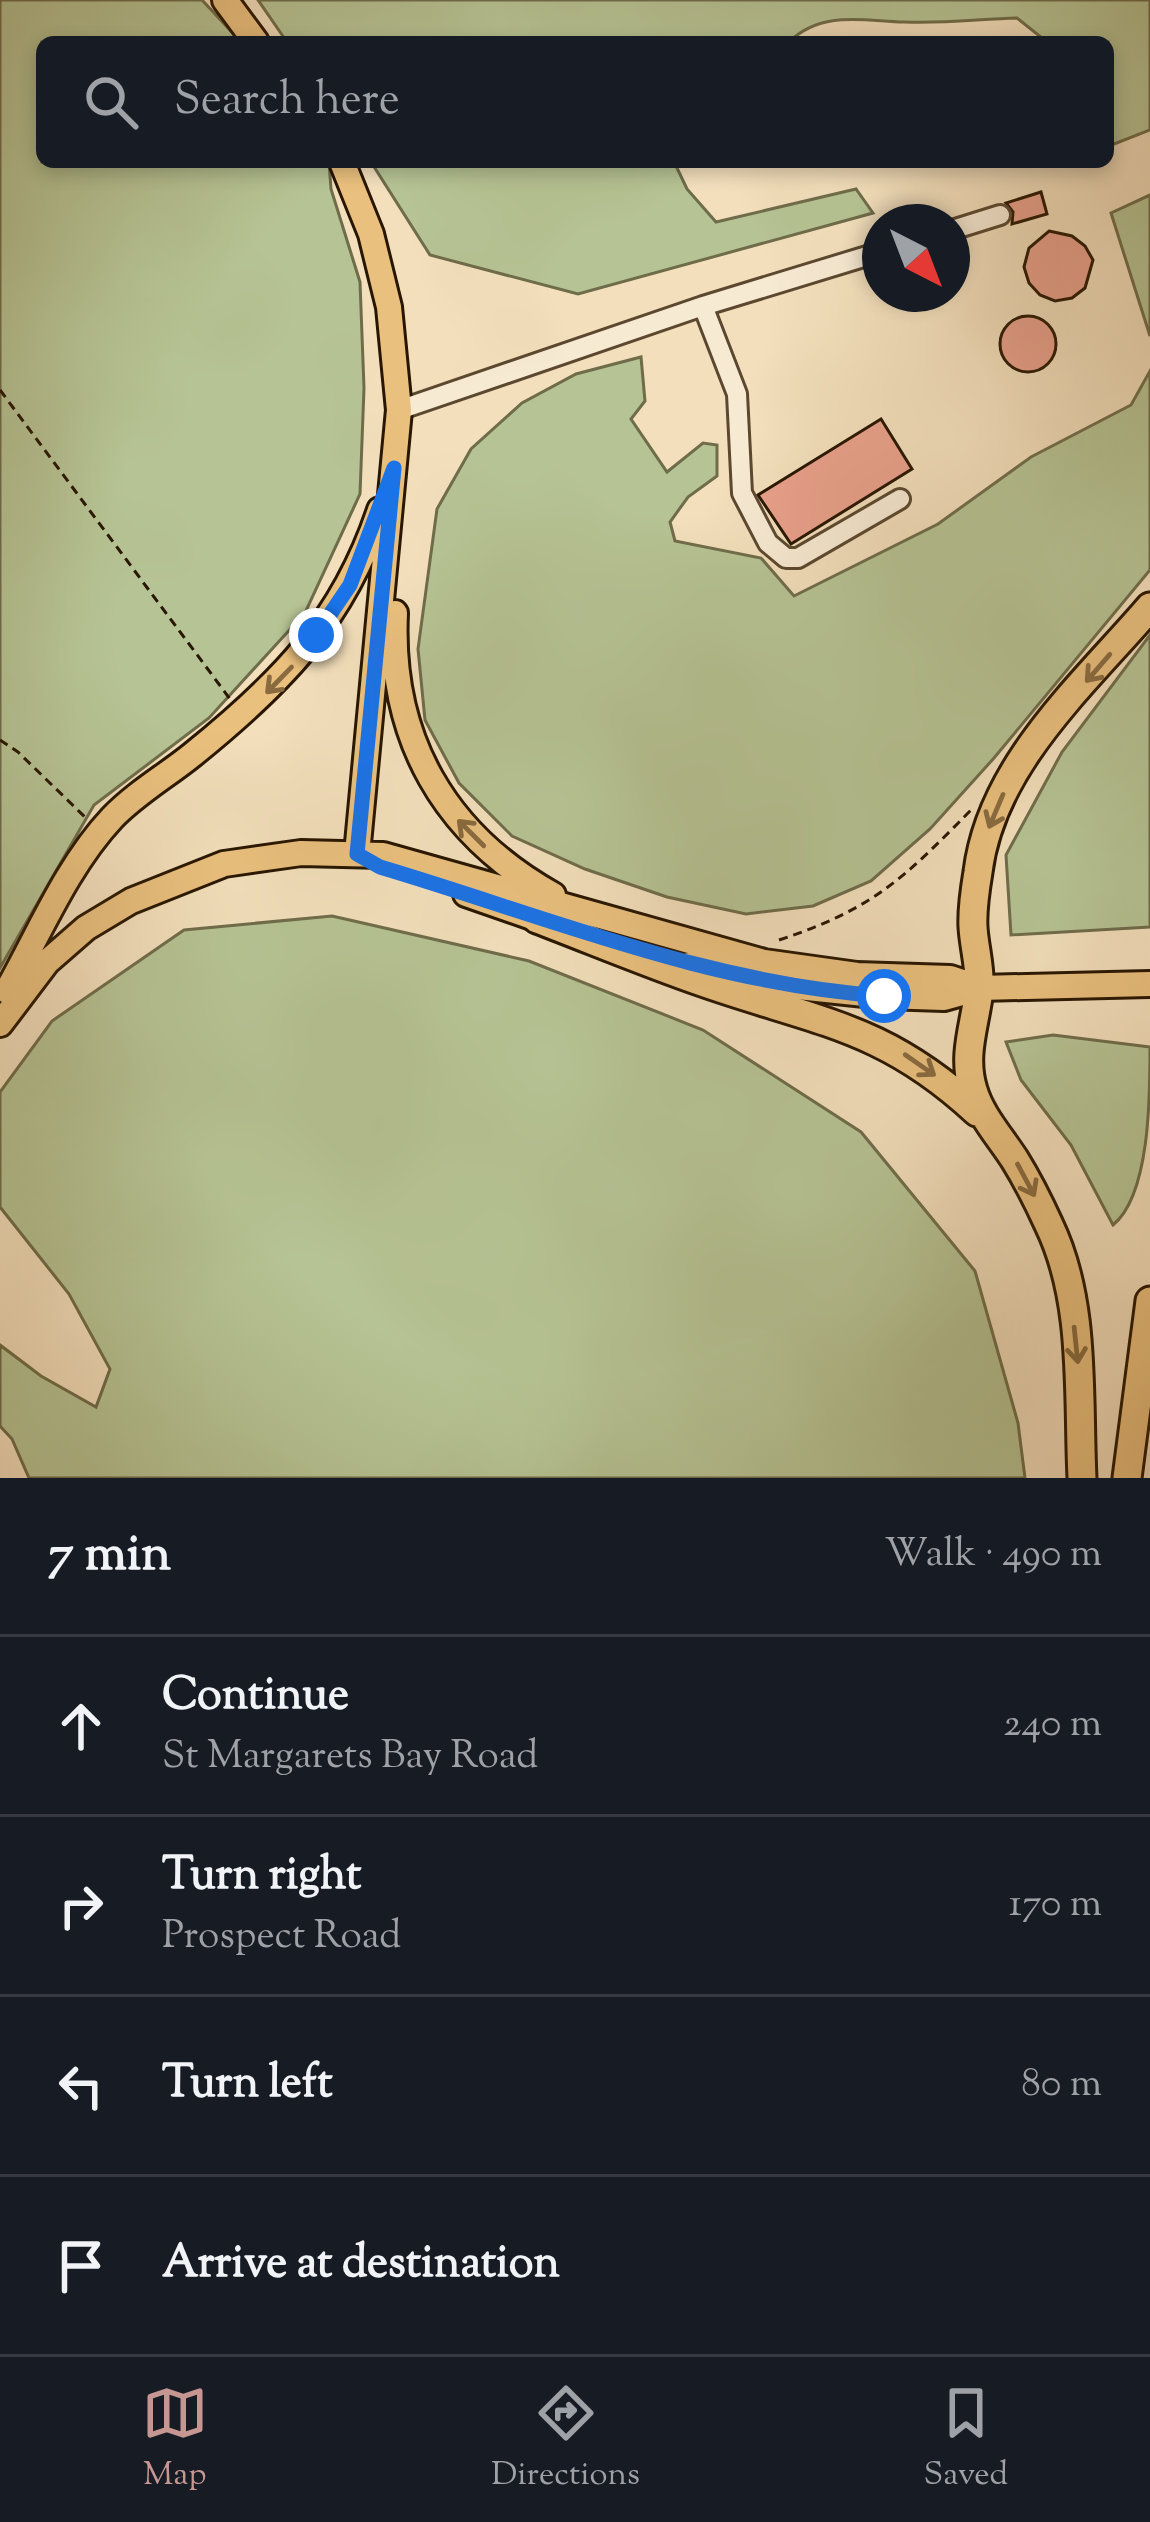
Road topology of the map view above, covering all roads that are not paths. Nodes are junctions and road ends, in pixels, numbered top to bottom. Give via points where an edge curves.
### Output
1 (224, 0) edge
2 (251, 36) edge
3 (344, 168) edge
4 (1000, 215) dead end
5 (970, 224) edge
6 (862, 257) edge
7 (703, 306) junction
8 (399, 410) junction
9 (394, 468) junction
10 (900, 500) dead end
11 (1150, 607) edge
12 (357, 854) junction
13 (604, 918) junction
14 (537, 919) junction
15 (1150, 984) edge
16 (980, 988) junction
17 (0, 1005) edge
18 (0, 1024) edge
19 (997, 1132) junction
20 (1150, 1301) edge
21 (1082, 1478) edge
22 (1127, 1478) edge

1 - 2 main road
3 - 8 main road via 389,307
4 - 5 lane
6 - 7 lane
7 - 8 lane
7 - 10 lane via 736,394 742,494 768,543 786,559 798,558
8 - 9 main road
9 - 12 main road
13 -> 9 main road via 500,860 458,819 425,770 393,655 400,486
9 -> 17 main road via 335,610 299,660 101,832
11 -> 16 highway via 1046,728 994,810 973,920
12 - 13 main road
12 - 14 main road
12 - 18 main road via 243,859 142,895 47,962
13 - 16 main road via 792,967 950,978
14 - 16 main road via 769,984 944,998
14 -> 19 highway via 865,1034 936,1076
15 - 16 main road
16 - 19 highway via 969,1075
19 -> 21 highway via 1052,1231 1070,1292
20 - 22 highway

